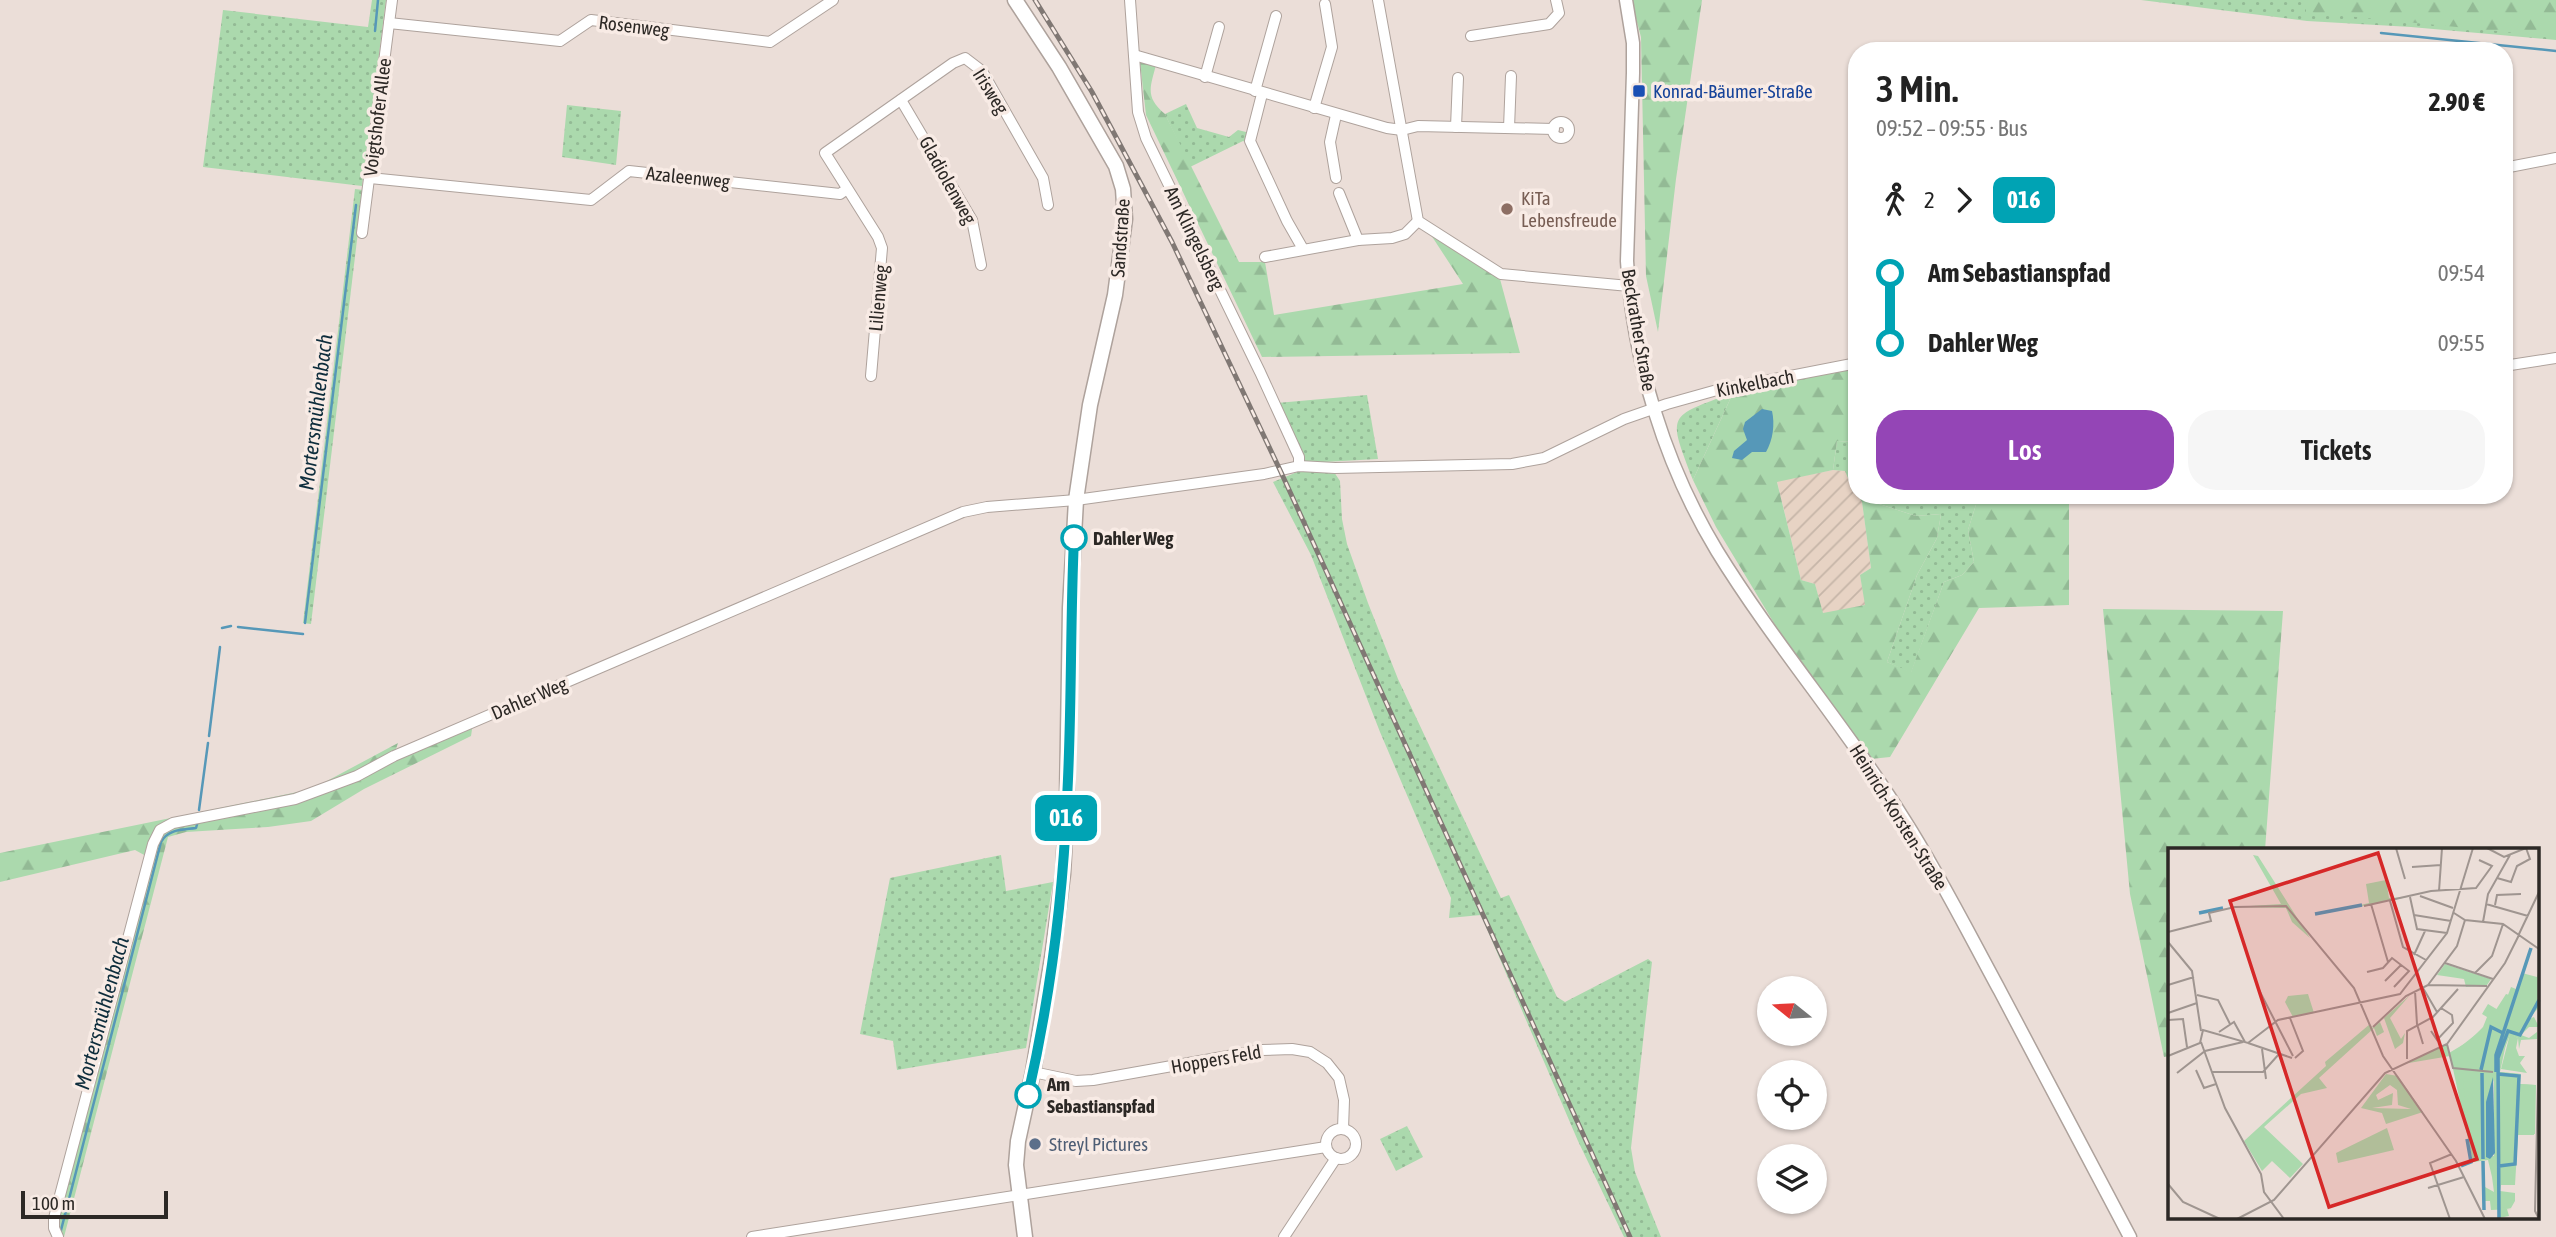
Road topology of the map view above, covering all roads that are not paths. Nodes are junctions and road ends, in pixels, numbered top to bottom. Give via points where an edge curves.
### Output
1 (392, 0) edge
2 (833, 0) edge
3 (1015, 0) edge
4 (1129, 0) edge
5 (1378, 0) edge
6 (1556, 0) edge
7 (1626, 0) edge
8 (1325, 4) dead end
9 (1276, 16) dead end
10 (389, 23) junction
11 (1219, 27) dead end
12 (1471, 36) dead end
13 (1134, 55) junction
14 (1511, 76) dead end
15 (1205, 77) junction
16 (1458, 78) dead end
17 (1259, 93) junction
18 (901, 100) junction
19 (1314, 108) junction
20 (1336, 115) junction
21 (1455, 127) junction
22 (1509, 128) junction
23 (1554, 129) dead end
24 (1402, 130) junction
25 (825, 153) joint
26 (2556, 158) edge
27 (2513, 166) edge
28 (370, 178) junction
29 (1336, 178) dead end
30 (847, 189) junction
31 (1339, 193) dead end
32 (1048, 205) dead end
33 (1418, 221) junction
34 (362, 233) dead end
35 (1358, 240) junction
36 (1303, 250) junction
37 (1265, 257) dead end
38 (981, 265) dead end
39 (1629, 286) junction
40 (2556, 358) edge
41 (1848, 365) edge
42 (2513, 365) edge
43 (871, 376) dead end
44 (1654, 408) junction
45 (1300, 466) junction
46 (1076, 500) junction
47 (1033, 1072) junction
48 (1343, 1129) junction
49 (1326, 1147) junction
50 (1336, 1158) junction
51 (1018, 1194) junction
52 (57, 1235) edge
53 (752, 1237) edge
54 (1025, 1237) edge
55 (1284, 1237) edge
56 (2130, 1237) edge

1 - 10 street, Voigtshofer Allee
2 - 10 street, Rosenweg via 770,42 591,20 559,41
3 - 46 main road, Sandstraße via 1116,166 1124,199 1119,269 1085,431
4 - 13 street, Am Klingelsberg
5 - 24 street
6 - 12 street via 1559,13 1549,24
7 - 39 street, Beckrather Straße via 1633,43
8 - 19 street via 1332,47
9 - 17 street
10 - 28 street, Voigtshofer Allee
11 - 15 street
13 - 15 street
13 - 45 street, Am Klingelsberg via 1138,112 1146,138 1261,372
14 - 22 street
15 - 17 street
16 - 21 street
17 - 19 street
17 - 36 street via 1250,141
18 - 25 street, Irisweg
18 - 32 street, Irisweg via 953,63 965,58 974,63 1043,178
18 - 38 street, Gladiolenweg via 972,220
19 - 20 street
20 - 24 street
20 - 29 street via 1330,142
21 - 22 street
21 - 24 street
22 - 23 street
24 - 33 street
25 - 30 street, Lilienweg
26 - 27 street
28 - 30 street, Azaleenweg via 591,200 629,171 840,194
28 - 34 street, Voigtshofer Allee
30 - 43 street, Lilienweg via 882,248
31 - 35 street
33 - 35 street via 1405,234
33 - 39 street via 1501,274
35 - 36 street
36 - 37 street
39 - 44 street, Beckrather Straße
40 - 42 street
41 - 44 street, Kinkelbach via 1717,390
44 - 45 street, Dahler Weg via 1544,458 1512,464
44 - 56 street, Heinrich-Korsten-Straße via 1683,487 1718,552 1905,821
45 - 46 street, Dahler Weg
46 - 47 main road, Sandstraße via 1063,874
46 - 52 street, Dahler Weg via 963,512 356,776 295,799 173,822 160,830 54,1218
47 - 48 street, Hoppers Feld via 1093,1080 1262,1049 1310,1052 1339,1078
47 - 51 main road, Sandstraße via 1018,1141
48 - 49 street via 1330,1134
48 - 50 street via 1354,1136 1356,1147 1346,1158
49 - 50 street
49 - 51 street
50 - 55 street
51 - 53 street
51 - 54 main road, Sandstraße

